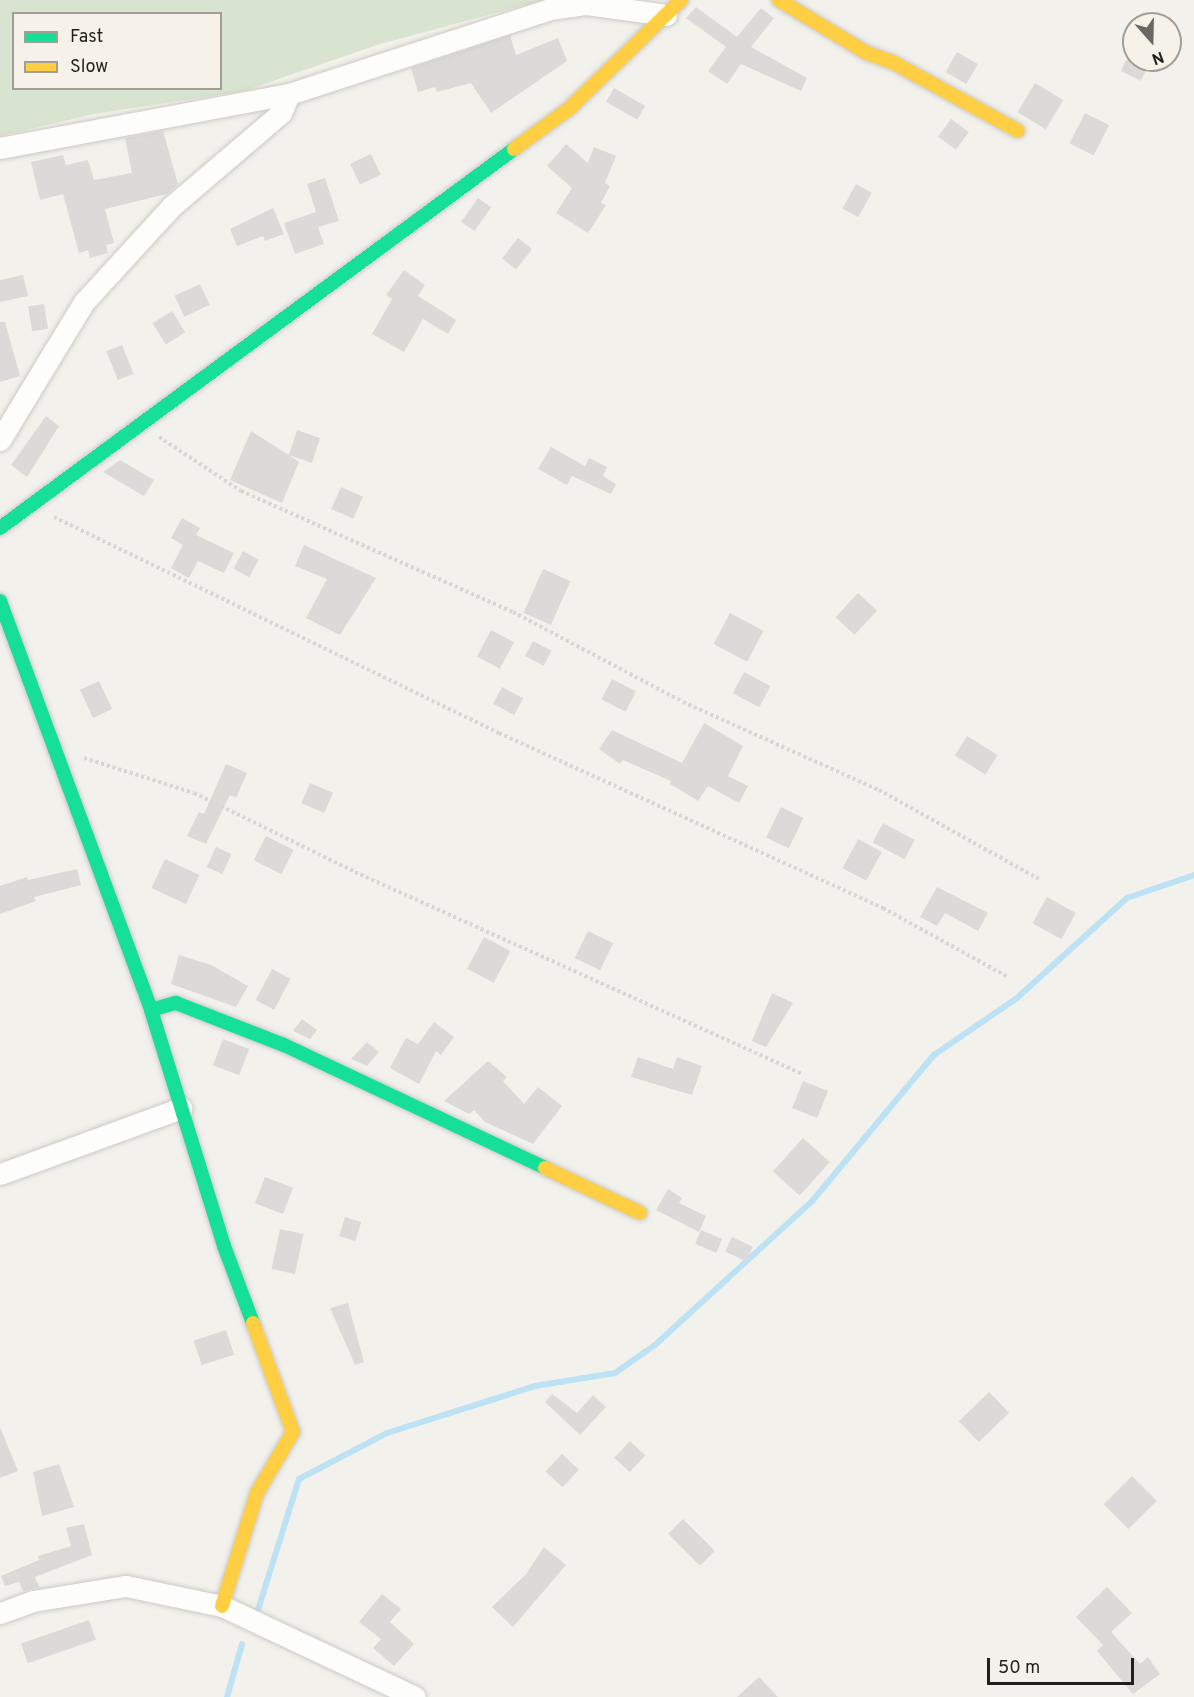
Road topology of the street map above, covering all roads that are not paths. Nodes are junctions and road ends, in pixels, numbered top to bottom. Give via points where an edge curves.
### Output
1 (681, 0) edge
2 (779, 0) edge
3 (666, 15) junction
4 (289, 94) junction
5 (1018, 131) dead end
6 (0, 148) edge
7 (0, 440) edge
8 (0, 528) edge
9 (0, 601) edge
10 (151, 1010) junction
11 (181, 1108) junction
12 (0, 1174) edge
13 (640, 1213) dead end
14 (222, 1606) junction
15 (0, 1612) edge
16 (415, 1697) edge

1 - 3 street
2 - 5 street via 867,52
3 - 4 street via 587,4 550,9
3 - 8 street via 570,108
4 - 6 street
4 - 7 street via 281,113 172,206 84,302
9 - 10 street
10 - 11 street
10 - 13 street via 176,1003 284,1045
11 - 12 street
11 - 14 street via 224,1246 293,1432 257,1493
14 - 15 street via 126,1586 33,1601
14 - 16 street

